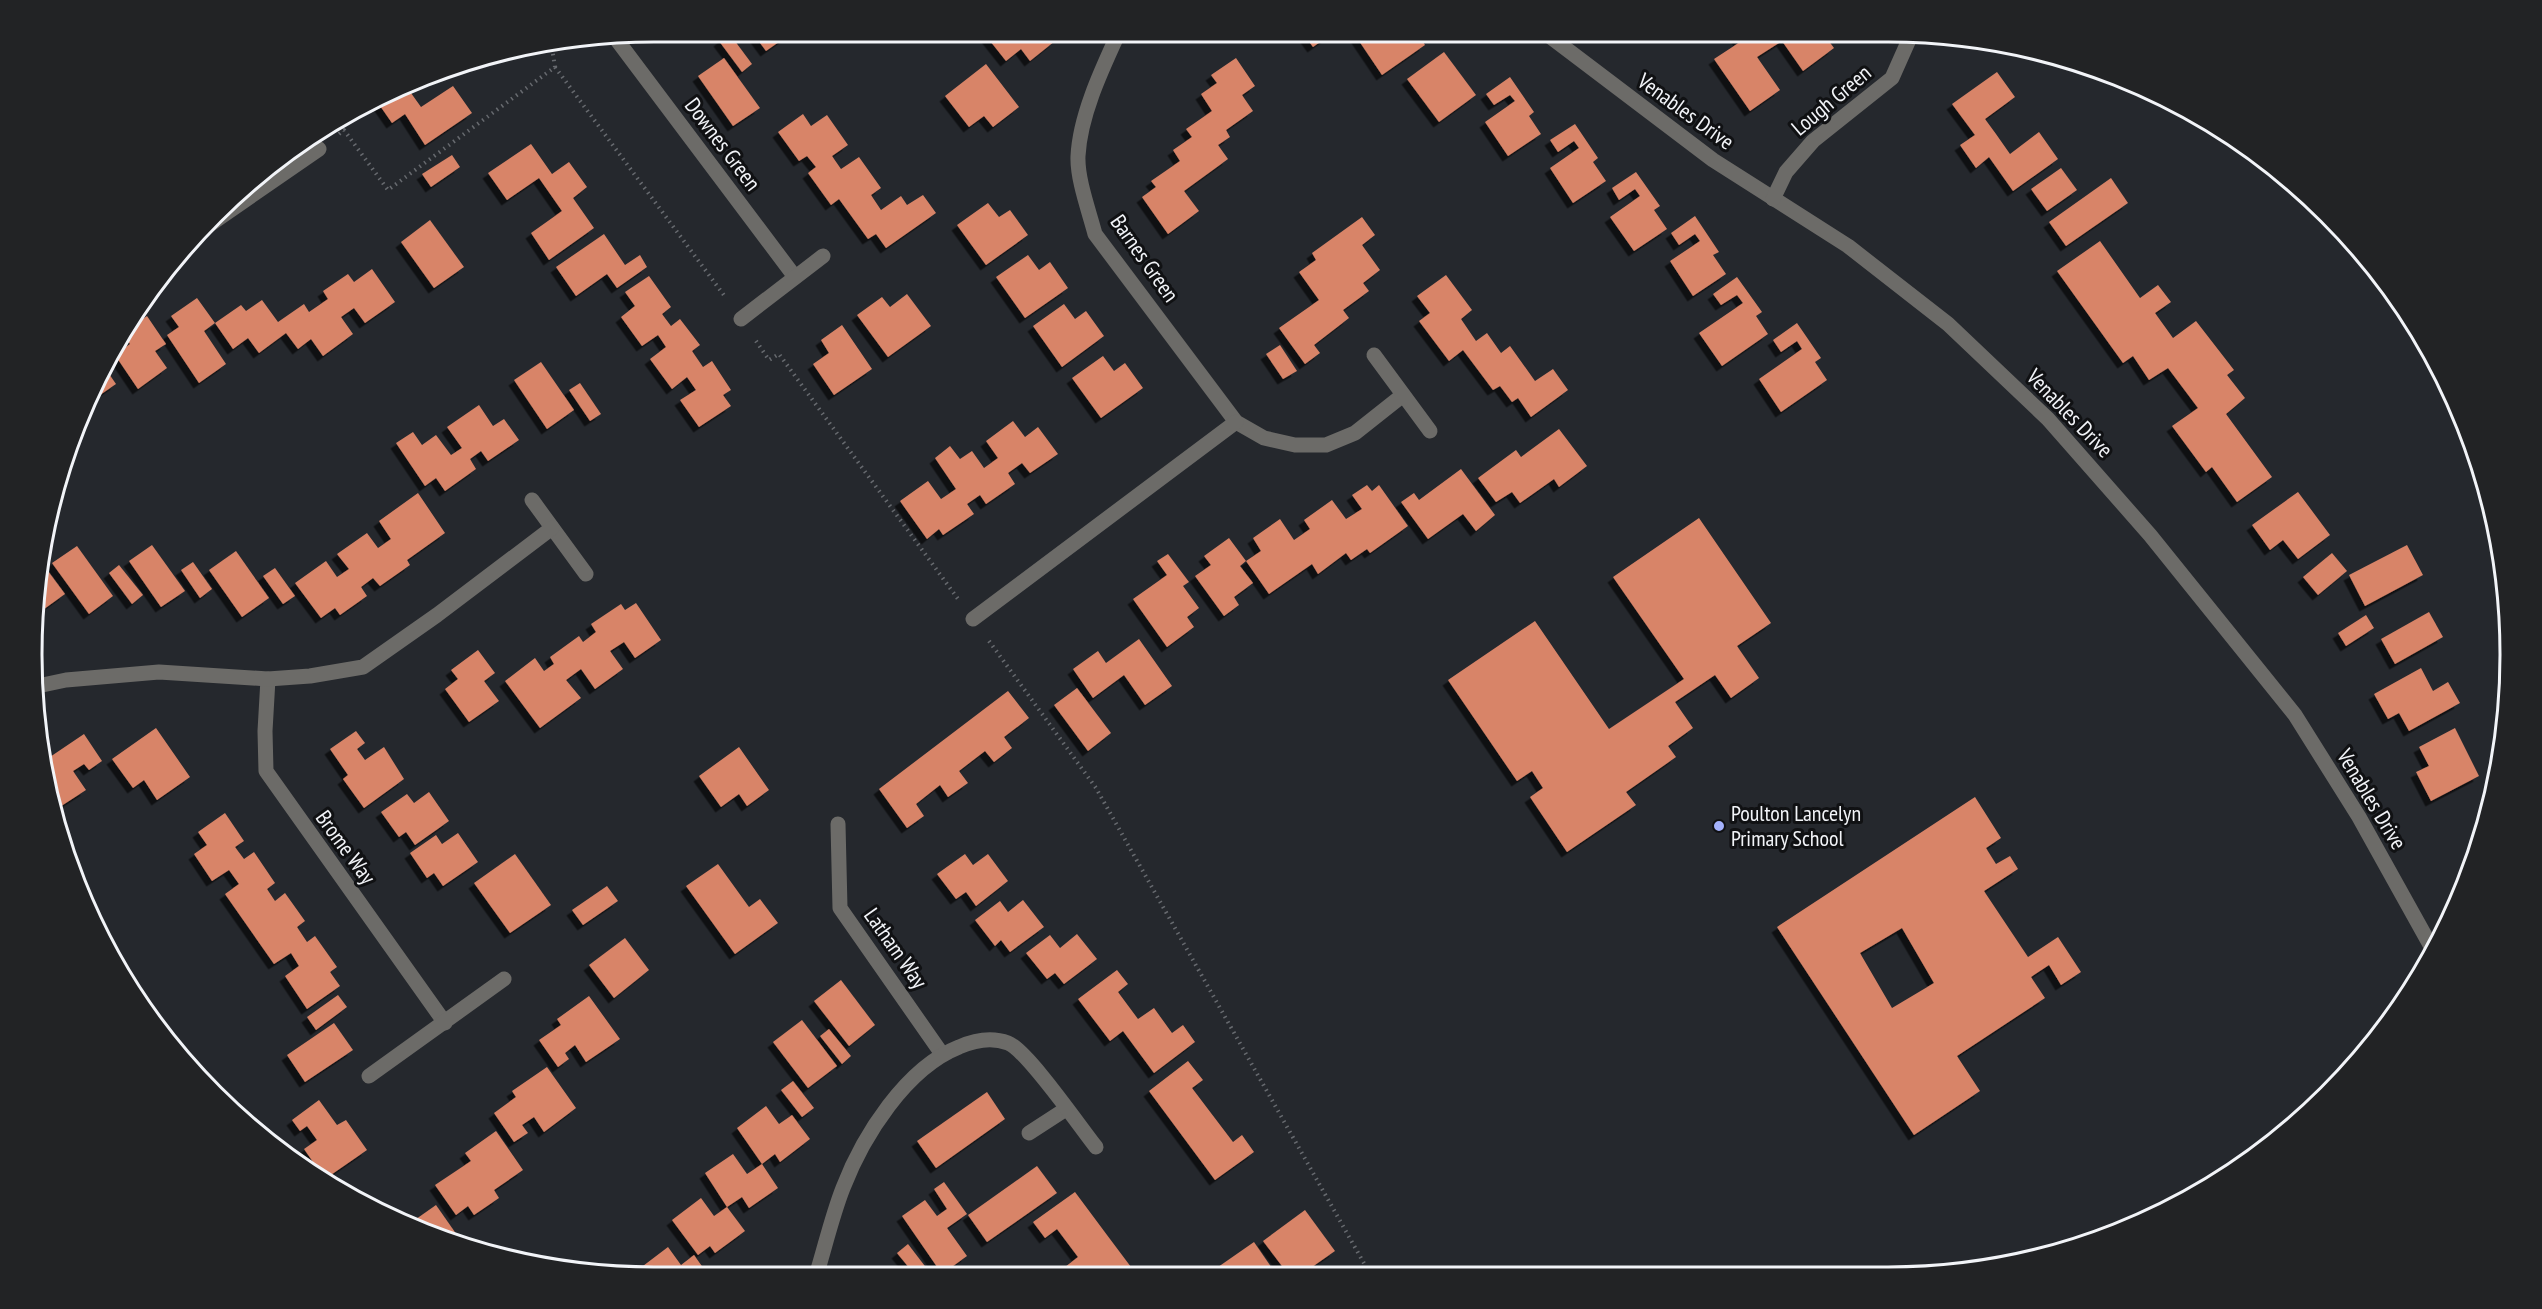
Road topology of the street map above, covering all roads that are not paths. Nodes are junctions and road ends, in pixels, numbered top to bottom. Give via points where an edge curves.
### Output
1 (1115, 42) edge
2 (1557, 42) edge
3 (1908, 42) edge
4 (621, 43) edge
5 (319, 150) road end
6 (1773, 199) junction
7 (240, 204) edge
8 (823, 256) dead end
9 (795, 277) junction
10 (741, 319) road end
11 (1374, 355) dead end
12 (1403, 395) junction
13 (1236, 422) junction
14 (1430, 431) dead end
15 (532, 500) dead end
16 (552, 528) junction
17 (586, 574) dead end
18 (973, 620) road end
19 (268, 679) junction
20 (43, 685) edge
21 (838, 824) dead end
22 (2428, 942) edge
23 (504, 979) dead end
24 (445, 1023) junction
25 (942, 1054) junction
26 (369, 1076) dead end
27 (1066, 1109) junction
28 (1029, 1133) dead end
29 (1096, 1147) dead end
30 (819, 1267) edge

1 - 13 street, Barnes Green via 1097,81 1078,157 1095,234
2 - 6 street, Venables Drive via 1713,160
3 - 6 street, Lough Green via 1892,78 1813,141 1786,172
4 - 9 street, Downes Green
5 - 7 street
6 - 22 street, Venables Drive via 1848,246 1948,324 2048,418 2150,535 2295,715
8 - 9 street
9 - 10 street
11 - 12 street
12 - 13 street, Barnes Green via 1355,433 1326,445 1295,445 1264,438
12 - 14 street
13 - 18 street
15 - 16 street
16 - 17 street
16 - 19 street via 363,667
19 - 20 street via 159,672
19 - 24 street, Brome Way via 266,771
21 - 25 street, Latham Way via 840,908
23 - 24 street
24 - 26 street
25 - 27 street via 989,1039 1010,1043 1031,1063
25 - 30 street via 910,1079 877,1121 843,1187
27 - 28 street
27 - 29 street

